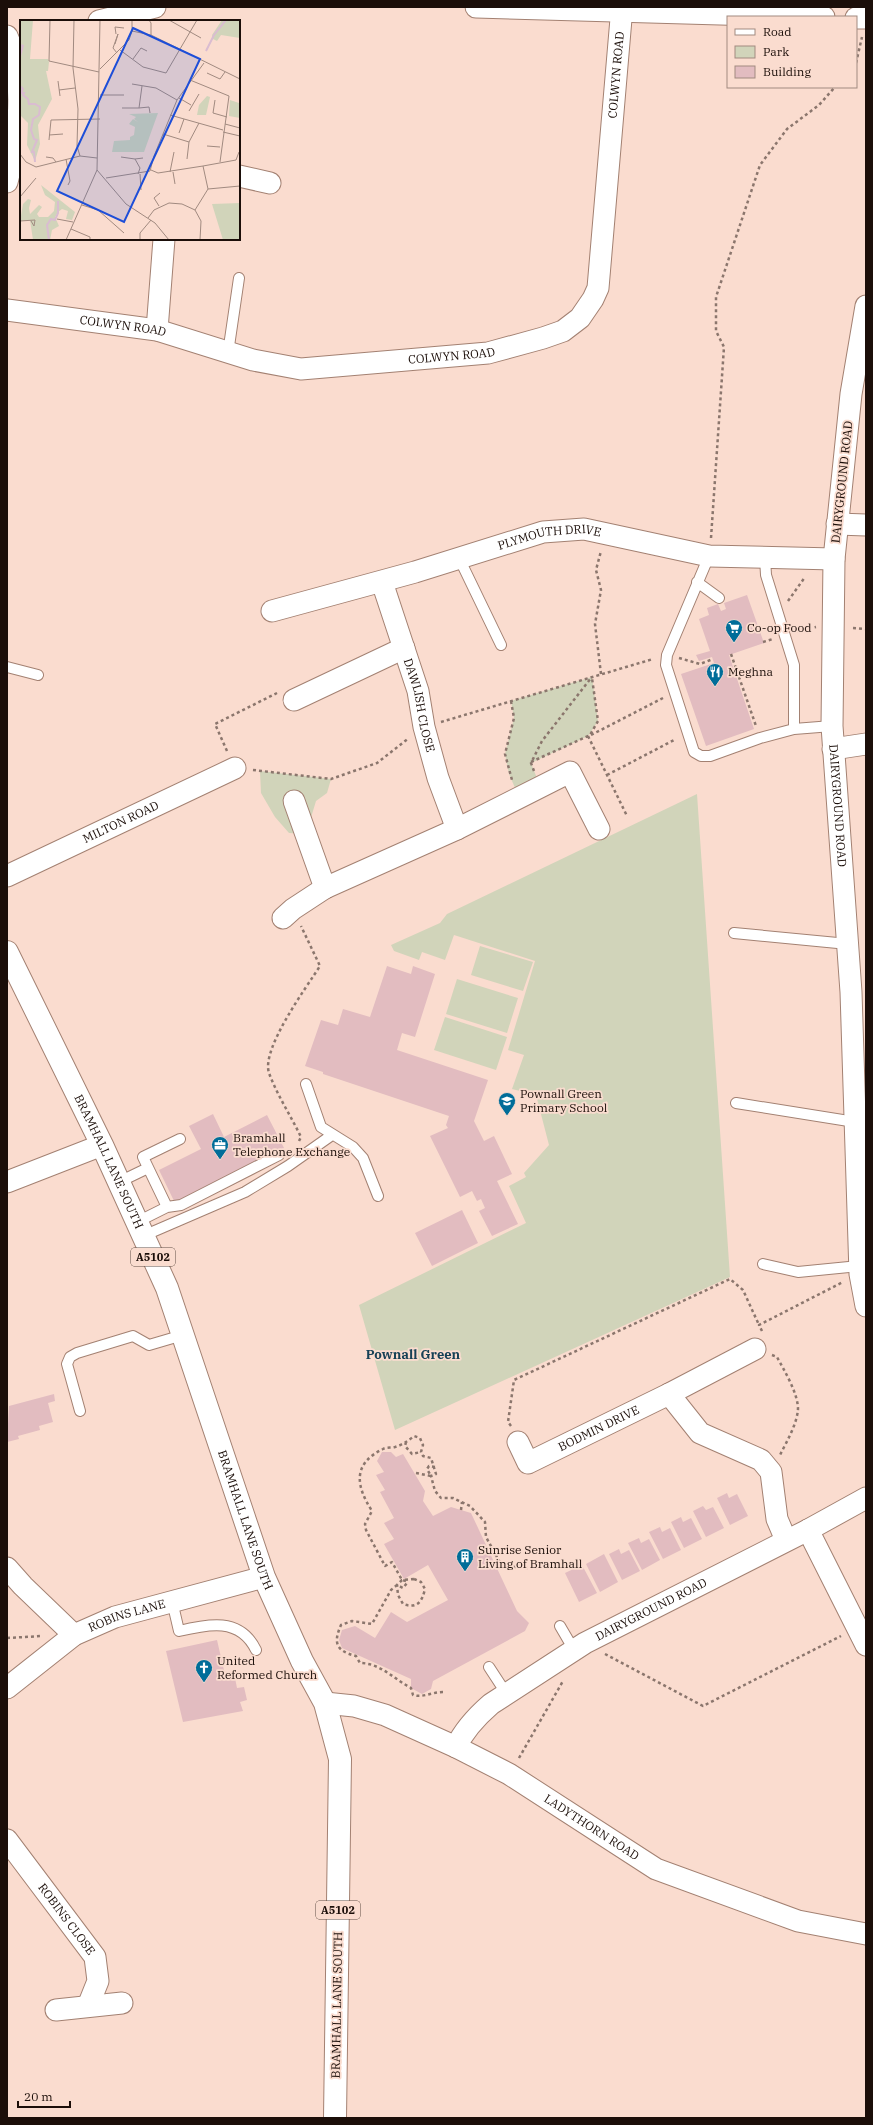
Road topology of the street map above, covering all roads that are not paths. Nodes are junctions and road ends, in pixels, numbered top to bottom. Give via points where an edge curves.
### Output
1 (155, 7) edge
2 (476, 7) edge
3 (622, 9) edge
4 (799, 16) edge
5 (103, 20) edge
6 (13, 40) edge
7 (240, 176) edge
8 (7, 182) edge
9 (270, 183) dead end
10 (164, 240) edge
11 (239, 278) dead end
12 (866, 306) edge
13 (7, 310) edge
14 (157, 330) junction
15 (228, 353) junction
16 (837, 524) junction
17 (866, 525) edge
18 (710, 556) junction
19 (459, 558) junction
20 (766, 558) junction
21 (826, 559) junction
22 (382, 582) junction
23 (697, 582) junction
24 (719, 598) dead end
25 (272, 611) dead end
26 (502, 645) dead end
27 (404, 648) junction
28 (7, 667) edge
29 (38, 676) dead end
30 (294, 700) road end
31 (832, 726) junction
32 (794, 729) junction
33 (866, 744) edge
34 (833, 749) junction
35 (235, 768) road end
36 (294, 801) dead end
37 (457, 828) junction
38 (599, 828) dead end
39 (7, 876) edge
40 (325, 888) junction
41 (288, 913) road end
42 (734, 933) dead end
43 (848, 944) junction
44 (7, 952) edge
45 (859, 991) edge
46 (306, 1084) dead end
47 (736, 1103) dead end
48 (855, 1122) junction
49 (332, 1135) junction
50 (180, 1139) dead end
51 (102, 1145) junction
52 (279, 1155) dead end
53 (148, 1168) junction
54 (7, 1182) edge
55 (119, 1182) junction
56 (378, 1196) dead end
57 (167, 1207) junction
58 (140, 1229) junction
59 (763, 1264) dead end
60 (859, 1270) junction
61 (866, 1306) edge
62 (183, 1336) junction
63 (755, 1349) road end
64 (669, 1394) junction
65 (80, 1411) dead end
66 (518, 1442) road end
67 (866, 1498) edge
68 (808, 1530) junction
69 (786, 1540) junction
70 (7, 1568) edge
71 (264, 1577) junction
72 (172, 1601) junction
73 (560, 1626) dead end
74 (74, 1635) junction
75 (862, 1636) edge
76 (580, 1646) junction
77 (256, 1650) dead end
78 (489, 1667) dead end
79 (7, 1688) edge
80 (506, 1693) junction
81 (325, 1703) junction
82 (456, 1747) junction
83 (7, 1840) edge
84 (866, 1934) edge
85 (122, 2003) dead end
86 (88, 2006) junction
87 (56, 2010) dead end
88 (335, 2118) edge

1 - 5 street
2 - 3 street
3 - 4 street
3 - 15 street, COLWYN ROAD via 598,288 576,321 553,335 488,353 361,365 301,369
6 - 8 street via 17,72 17,122 15,156
7 - 9 street
10 - 14 street
11 - 15 lane
12 - 16 street, DAIRYGROUND ROAD via 851,394
13 - 14 street, COLWYN ROAD
14 - 15 street, COLWYN ROAD
16 - 17 street
16 - 21 street, DAIRYGROUND ROAD
18 - 19 street, PLYMOUTH DRIVE via 584,529 544,532
18 - 20 street, PLYMOUTH DRIVE
18 - 23 lane
19 - 22 street, PLYMOUTH DRIVE
19 - 26 lane
20 - 21 street, PLYMOUTH DRIVE
20 - 32 lane via 766,576 794,665
21 - 31 street, DAIRYGROUND ROAD
22 - 25 street, PLYMOUTH DRIVE
22 - 27 street, DAWLISH CLOSE
23 - 24 lane
23 - 32 lane via 667,655 666,665 694,752 701,756 710,756
27 - 30 street
27 - 37 street, DAWLISH CLOSE via 418,691 424,727 438,778
28 - 29 lane
31 - 32 lane
31 - 34 street, DAIRYGROUND ROAD
33 - 34 street
34 - 43 street, DAIRYGROUND ROAD
35 - 39 street, MILTON ROAD
36 - 40 street
37 - 38 street via 570,772
37 - 40 street
40 - 41 street
42 - 43 lane
43 - 45 street, DAIRYGROUND ROAD
44 - 51 main road, BRAMHALL LANE SOUTH / A5102
45 - 48 street, DAIRYGROUND ROAD
46 - 49 lane via 321,1127
47 - 48 lane
48 - 60 street, DAIRYGROUND ROAD
49 - 56 lane via 353,1147 363,1158
49 - 58 lane via 245,1192
50 - 53 lane via 143,1157
51 - 54 street
51 - 55 main road, BRAMHALL LANE SOUTH / A5102
52 - 57 lane via 181,1205
53 - 55 lane
53 - 57 lane
55 - 58 main road, BRAMHALL LANE SOUTH / A5102
57 - 58 lane
58 - 62 main road, BRAMHALL LANE SOUTH / A5102 via 167,1288
59 - 60 lane via 798,1272
60 - 61 street, DAIRYGROUND ROAD
62 - 65 lane via 149,1345 133,1336 70,1357 67,1364
62 - 71 main road, BRAMHALL LANE SOUTH / A5102
63 - 64 street, BODMIN DRIVE
64 - 66 street, BODMIN DRIVE via 528,1463
64 - 69 street via 700,1433 761,1460 771,1472 777,1519
67 - 68 street, DAIRYGROUND ROAD
68 - 69 street, DAIRYGROUND ROAD
68 - 75 street
69 - 76 street, DAIRYGROUND ROAD
70 - 74 street
71 - 72 street, ROBINS LANE
71 - 81 main road, BRAMHALL LANE SOUTH / A5102 via 302,1661
72 - 74 street, ROBINS LANE via 115,1617
72 - 77 lane via 179,1631 198,1626 225,1626 247,1635
73 - 76 lane
74 - 79 street, ROBINS LANE
76 - 80 street, DAIRYGROUND ROAD
78 - 80 lane
80 - 82 street, DAIRYGROUND ROAD via 477,1716 461,1736
81 - 82 street, LADYTHORN ROAD via 354,1706 385,1715
81 - 88 main road, BRAMHALL LANE SOUTH / A5102 via 340,1759
82 - 84 street, LADYTHORN ROAD via 509,1774 656,1869 798,1921
83 - 86 street, ROBINS CLOSE via 95,1957 98,1981
85 - 86 street
86 - 87 street

